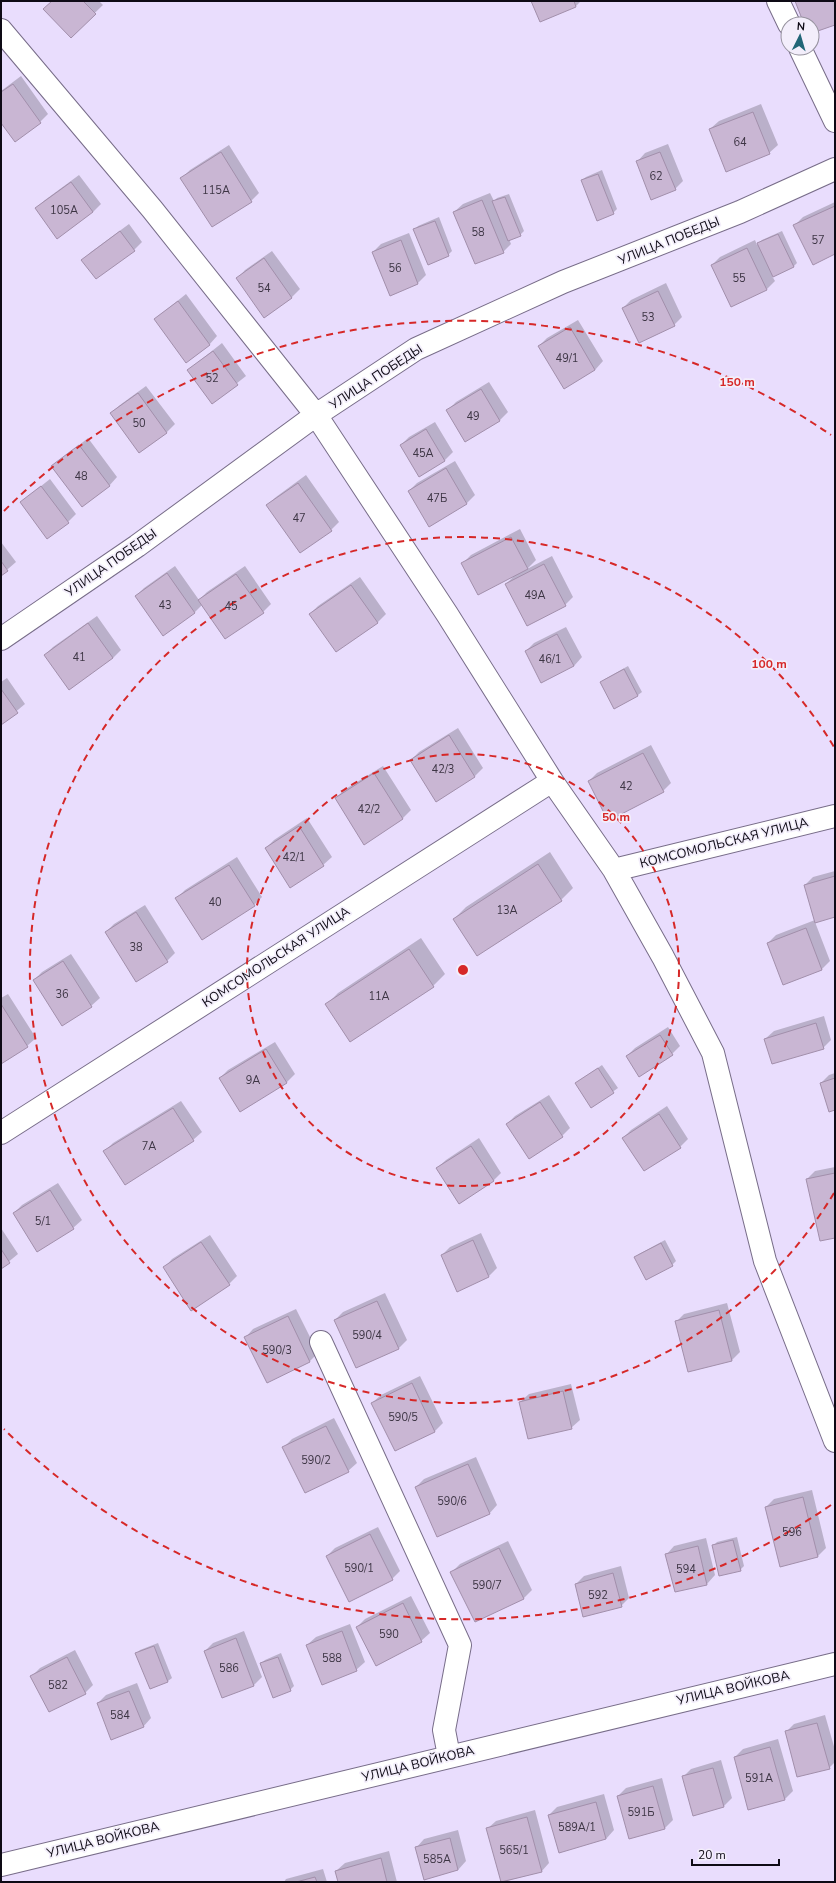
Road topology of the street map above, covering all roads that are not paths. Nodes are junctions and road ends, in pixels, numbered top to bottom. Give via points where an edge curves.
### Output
1 (778, 1) edge
2 (785, 16) edge
3 (1, 30) edge
4 (804, 56) edge
5 (835, 121) edge
6 (835, 169) edge
7 (316, 416) junction
8 (1, 639) edge
9 (552, 781) junction
10 (835, 816) edge
11 (614, 870) junction
12 (1, 1133) edge
13 (321, 1342) dead end
14 (835, 1441) edge
15 (835, 1664) edge
16 (449, 1756) junction
17 (1, 1865) edge

1 - 2 street
3 - 7 street via 152,209
4 - 5 street
6 - 7 street, УЛИЦА ПОБЕДЫ via 740,212 563,282 416,349
7 - 8 street, УЛИЦА ПОБЕДЫ via 137,546
7 - 9 street via 447,614
9 - 11 street
9 - 12 street, КОМСОМОЛЬСКАЯ УЛИЦА
10 - 11 street, КОМСОМОЛЬСКАЯ УЛИЦА
11 - 14 street via 664,957 713,1053 765,1261
13 - 16 street via 460,1645 444,1730
15 - 16 street, УЛИЦА ВОЙКОВА
16 - 17 street, УЛИЦА ВОЙКОВА

